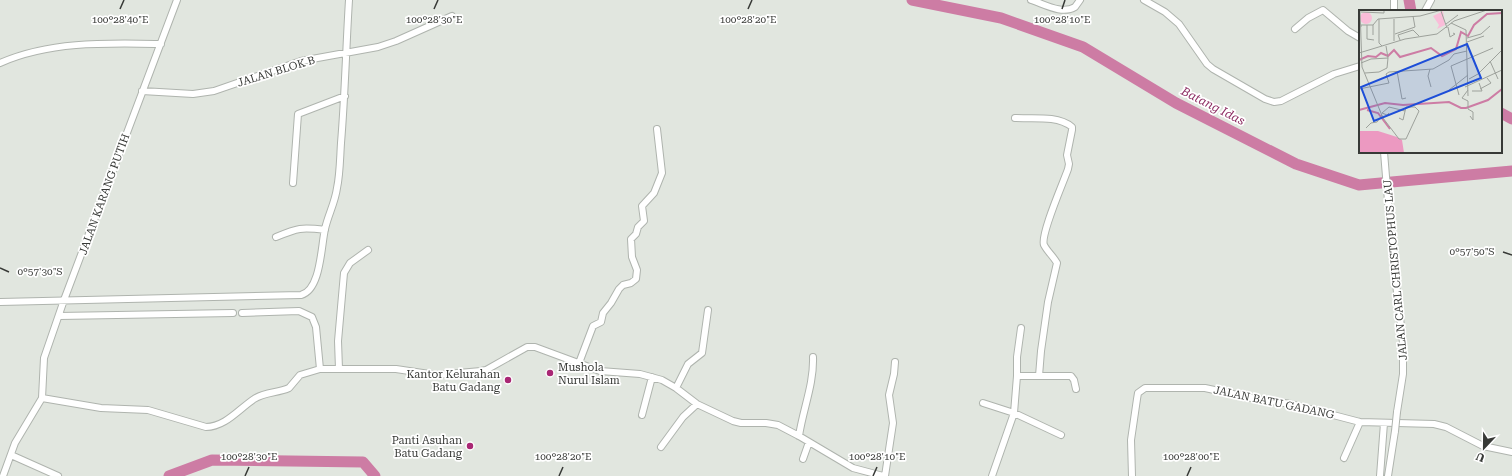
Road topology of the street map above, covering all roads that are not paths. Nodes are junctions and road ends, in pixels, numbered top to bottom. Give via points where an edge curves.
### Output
1 (177, 0) edge
2 (349, 0) edge
3 (1031, 0) edge
4 (1080, 0) edge
5 (1144, 0) edge
6 (1431, 0) edge
7 (1426, 10) edge
8 (452, 16) dead end
9 (1295, 28) dead end
10 (1359, 37) edge
11 (161, 44) junction
12 (346, 53) junction
13 (0, 63) edge
14 (1359, 66) edge
15 (142, 91) junction
16 (345, 96) junction
17 (1015, 118) dead end
18 (657, 129) dead end
19 (1384, 153) edge
20 (293, 183) dead end
21 (325, 230) junction
22 (276, 237) dead end
23 (368, 250) dead end
24 (64, 300) junction
25 (0, 302) edge
26 (708, 310) dead end
27 (233, 313) dead end
28 (242, 313) dead end
29 (59, 316) junction
30 (1021, 328) dead end
31 (813, 357) dead end
32 (895, 362) dead end
33 (579, 363) junction
34 (320, 369) junction
35 (339, 369) junction
36 (1017, 376) junction
37 (1039, 376) junction
38 (652, 377) junction
39 (676, 388) junction
40 (1076, 389) dead end
41 (42, 398) junction
42 (983, 403) dead end
43 (697, 404) junction
44 (1014, 413) junction
45 (642, 415) dead end
46 (1360, 422) junction
47 (1384, 423) junction
48 (1061, 435) dead end
49 (799, 436) junction
50 (809, 442) junction
51 (662, 447) dead end
52 (1512, 452) edge
53 (11, 455) junction
54 (1344, 458) dead end
55 (803, 459) dead end
56 (3, 476) edge
57 (58, 476) edge
58 (884, 476) edge
59 (992, 476) edge
60 (1132, 476) edge
61 (1380, 476) edge
62 (1388, 476) edge

1 - 11 street, JALAN KARANG PUTIH
2 - 12 street
3 - 4 street via 1061,10 1075,7
5 - 14 street via 1179,24 1213,69 1274,102 1281,101 1334,74
6 - 7 street
8 - 12 street, JALAN BLOK B via 396,41
9 - 10 street via 1323,10
11 - 13 street via 111,43 52,48 19,55
11 - 15 street, JALAN KARANG PUTIH
12 - 15 street, JALAN BLOK B via 301,61 202,93
12 - 16 street
15 - 24 street, JALAN KARANG PUTIH
16 - 20 street via 298,114
16 - 21 street via 337,188
17 - 37 street via 1047,118 1072,127 1067,155 1068,169 1046,227 1044,240 1044,245 1057,263 1048,302
18 - 33 street via 662,173 654,193 642,206 644,221 631,239 632,257 637,270 636,279 620,287 601,322 593,326
19 - 62 street, JALAN CARL CHRISTOPHUS LAU, bridge via 1403,343 1403,374
21 - 22 street via 295,229
21 - 24 street via 317,275 306,294
23 - 35 street via 350,263 344,273 338,341
24 - 25 street
24 - 29 street, JALAN KARANG PUTIH
26 - 39 street via 702,353 689,362
27 - 29 street
28 - 34 street via 299,311 312,317 316,327
29 - 41 street, JALAN KARANG PUTIH via 44,362
30 - 36 street
31 - 49 street via 812,378
32 - 58 street via 890,395 893,423
33 - 35 street via 541,348 530,347 486,370 474,372 436,375 396,369
33 - 38 street via 606,373 630,373
34 - 35 street
34 - 41 street via 300,375 286,389 255,398 221,424 211,427 148,410 94,407
36 - 37 street
36 - 44 street
37 - 40 street via 1071,376
38 - 39 street
38 - 45 street
39 - 43 street
41 - 53 street, JALAN KARANG PUTIH via 23,428
42 - 44 street
43 - 49 street via 736,422 770,423
43 - 51 street via 683,417
44 - 48 street
44 - 59 street
46 - 47 street, JALAN BATU GADANG
46 - 54 street
46 - 60 street, JALAN BATU GADANG via 1291,404 1205,388 1145,388 1138,393 1136,399
47 - 52 street, JALAN BATU GADANG via 1434,424 1484,446
47 - 61 street
49 - 50 street
50 - 55 street
50 - 58 street via 853,468
53 - 56 street, JALAN KARANG PUTIH
53 - 57 street

